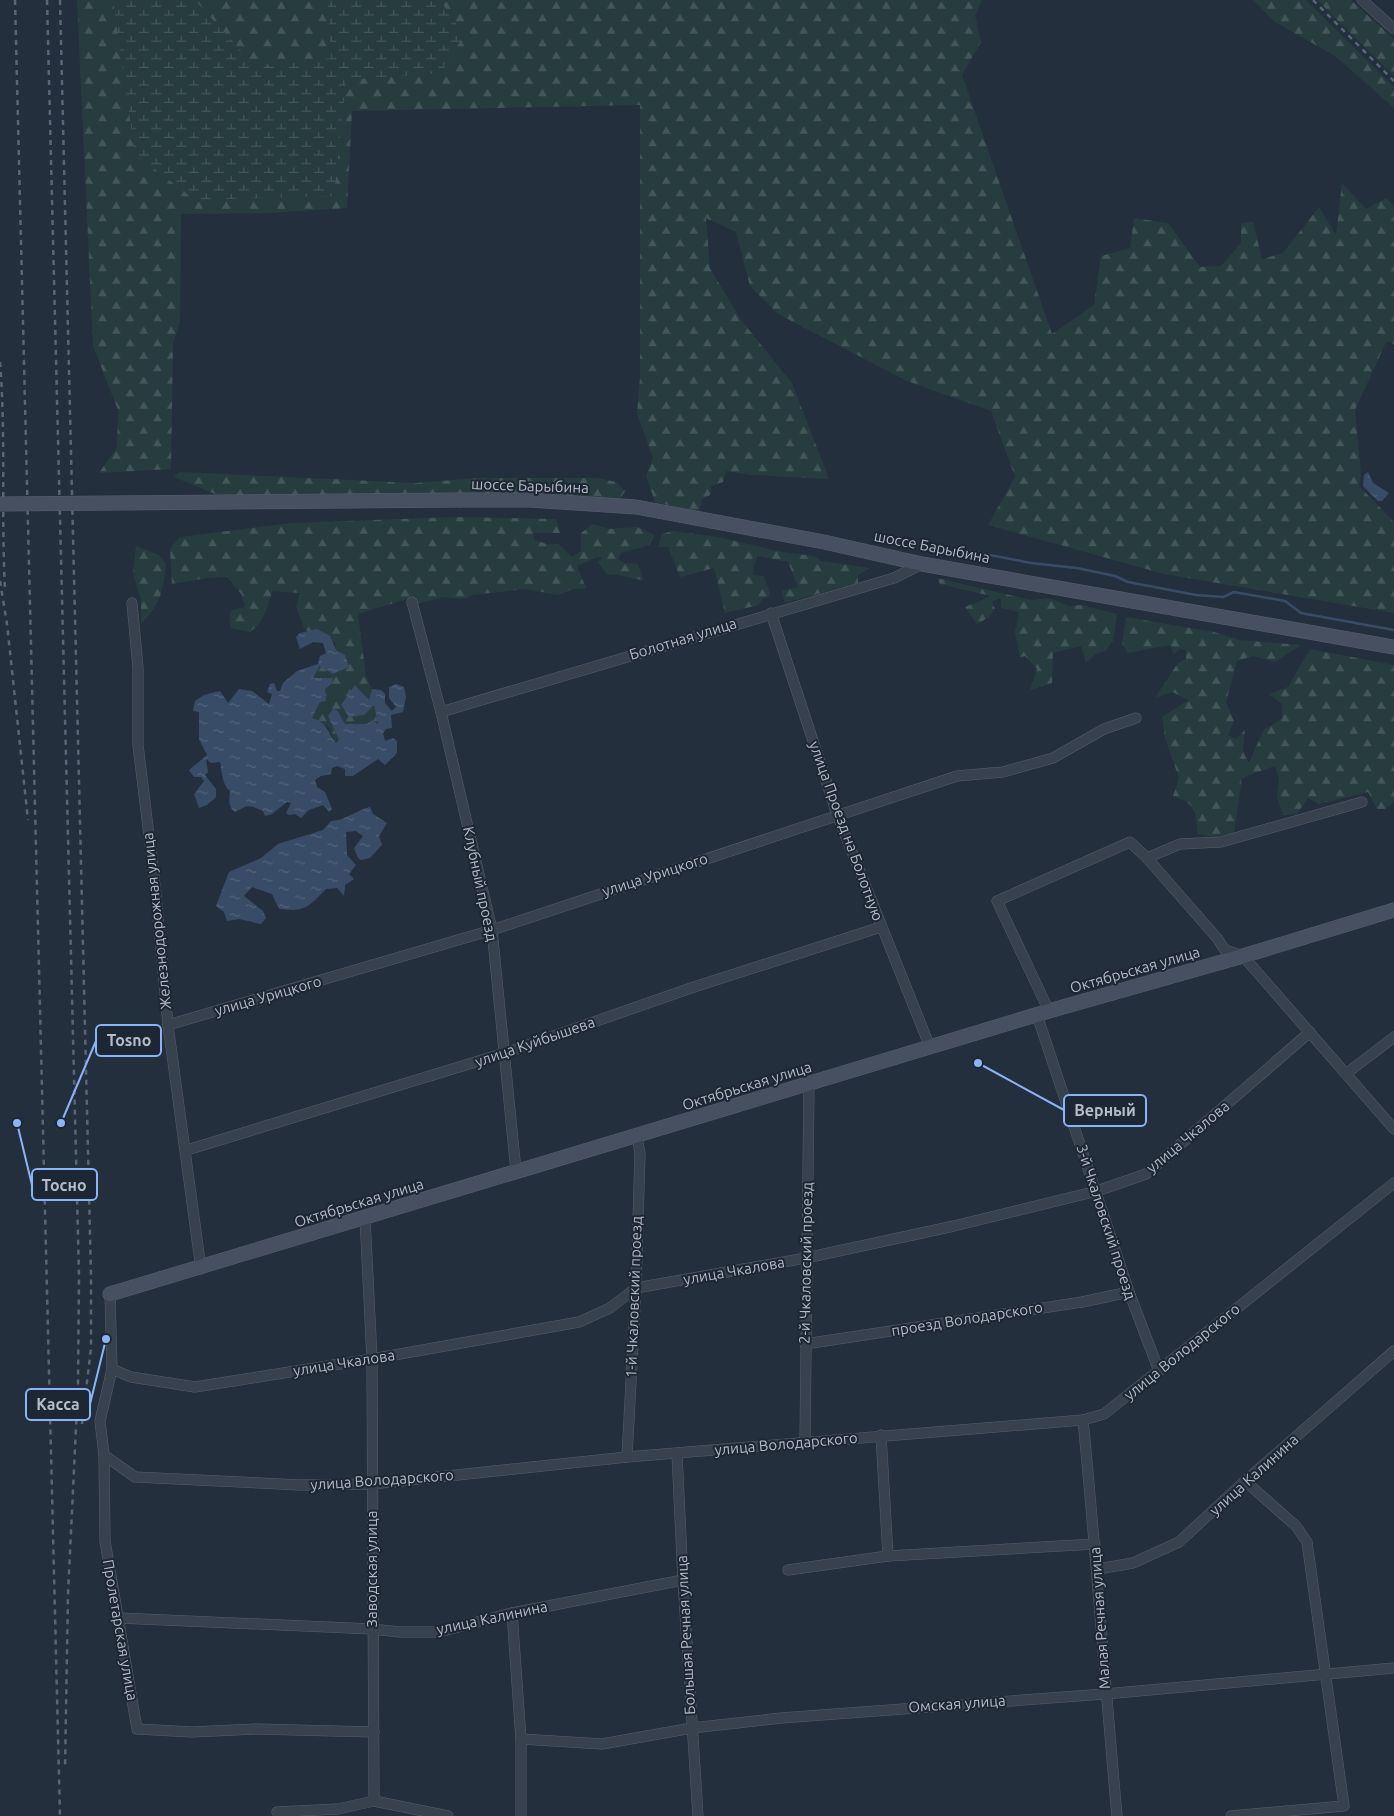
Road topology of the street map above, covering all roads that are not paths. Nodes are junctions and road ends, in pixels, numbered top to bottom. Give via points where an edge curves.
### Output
1 (1362, 0) edge
2 (1394, 29) edge
3 (0, 504) edge
4 (922, 564) junction
5 (412, 602) dead end
6 (132, 603) dead end
7 (771, 613) junction
8 (1394, 647) edge
9 (441, 712) junction
10 (1136, 718) dead end
11 (1362, 802) dead end
12 (838, 817) junction
13 (1147, 858) junction
14 (1394, 910) edge
15 (881, 927) junction
16 (492, 930) junction
17 (1242, 956) junction
18 (1043, 1013) junction
19 (168, 1025) junction
20 (1310, 1032) junction
21 (1394, 1037) edge
22 (930, 1047) junction
23 (505, 1053) junction
24 (1347, 1074) junction
25 (809, 1084) junction
26 (1394, 1129) edge
27 (637, 1137) junction
28 (187, 1150) junction
29 (516, 1171) junction
30 (1394, 1183) edge
31 (1097, 1191) junction
32 (365, 1218) junction
33 (806, 1258) junction
34 (201, 1268) junction
35 (636, 1288) junction
36 (1129, 1292) junction
37 (110, 1294) joint
38 (805, 1344) junction
39 (1394, 1351) edge
40 (372, 1359) junction
41 (112, 1369) junction
42 (1159, 1371) junction
43 (1083, 1420) junction
44 (881, 1435) junction
45 (805, 1442) junction
46 (677, 1454) junction
47 (104, 1455) junction
48 (627, 1457) junction
49 (1245, 1481) junction
50 (372, 1484) junction
51 (1095, 1544) junction
52 (888, 1556) junction
53 (1098, 1569) junction
54 (788, 1570) dead end
55 (682, 1580) junction
56 (512, 1613) junction
57 (119, 1618) junction
58 (372, 1629) junction
59 (1394, 1668) edge
60 (1324, 1676) junction
61 (1105, 1694) junction
62 (692, 1728) junction
63 (374, 1732) junction
64 (521, 1739) junction
65 (374, 1801) junction
66 (277, 1812) dead end
67 (448, 1816) edge
68 (521, 1816) edge
69 (698, 1816) edge
70 (1116, 1816) edge
71 (1231, 1816) edge

1 - 2 street
3 - 4 main road, шоссе Барыбина, bridge via 530,500 636,507
4 - 7 street, Болотная улица via 894,578
4 - 8 main road, шоссе Барыбина
5 - 9 street, Клубный проезд
6 - 19 street, Железнодорожная улица via 138,668 138,745
7 - 9 street, Болотная улица
7 - 12 street, улица Проезд на Болотную
9 - 16 street, Клубный проезд
10 - 12 street, улица Урицкого via 1104,729 1053,758 1002,772 956,776
11 - 13 street via 1222,842 1180,844
12 - 15 street, улица Проезд на Болотную
12 - 16 street, улица Урицкого
13 - 17 street via 1225,950
13 - 18 street, 3-й Чкаловский проезд via 1130,842 997,902
14 - 17 main road, Октябрьская улица
15 - 22 street, улица Проезд на Болотную
15 - 23 street, улица Куйбышева via 691,988
16 - 19 street, улица Урицкого
16 - 23 street, Клубный проезд
17 - 18 main road, Октябрьская улица
17 - 20 street
18 - 22 main road, Октябрьская улица
18 - 31 street, 3-й Чкаловский проезд
19 - 28 street, Железнодорожная улица
20 - 24 street
20 - 31 street, улица Чкалова via 1146,1174
21 - 24 street
22 - 25 main road, Октябрьская улица
23 - 28 street, улица Куйбышева
23 - 29 street, Клубный проезд
24 - 26 street
25 - 27 main road, Октябрьская улица
25 - 33 street, 2-й Чкаловский проезд
27 - 29 main road, Октябрьская улица
27 - 35 street, 1-й Чкаловский проезд via 640,1153
28 - 34 street, Железнодорожная улица
29 - 32 main road, Октябрьская улица
30 - 42 street, улица Володарского
31 - 33 street, улица Чкалова
31 - 36 street, 3-й Чкаловский проезд
32 - 34 main road, Октябрьская улица
32 - 40 street, Заводская улица
33 - 35 street, улица Чкалова
33 - 38 street, 2-й Чкаловский проезд
34 - 37 main road, Октябрьская улица
35 - 40 street, улица Чкалова via 610,1308 579,1322
35 - 48 street, 1-й Чкаловский проезд
36 - 38 street, проезд Володарского
36 - 42 street, 3-й Чкаловский проезд
37 - 41 street, Пролетарская улица
38 - 45 street, 2-й Чкаловский проезд
39 - 49 street, улица Калинина
40 - 41 street, улица Чкалова via 195,1387 131,1377
40 - 50 street, Заводская улица
41 - 47 street, Пролетарская улица via 100,1421
42 - 43 street, улица Володарского via 1104,1414
43 - 44 street, улица Володарского
43 - 51 street, Малая Речная улица
44 - 45 street, улица Володарского
44 - 52 street
45 - 46 street, улица Володарского
46 - 48 street, улица Володарского
46 - 55 street, Большая Речная улица
47 - 50 street, улица Володарского via 134,1477 300,1486
47 - 57 street, Пролетарская улица via 105,1542
48 - 50 street, улица Володарского
49 - 53 street, улица Калинина via 1179,1542 1133,1563
49 - 60 street via 1296,1526 1307,1542
50 - 58 street, Заводская улица
51 - 52 street
51 - 53 street, Малая Речная улица
52 - 54 street
53 - 61 street, Малая Речная улица
55 - 56 street, улица Калинина
55 - 62 street, Большая Речная улица
56 - 58 street, улица Калинина via 440,1632
56 - 64 street
57 - 58 street, улица Калинина
57 - 63 street, Пролетарская улица via 137,1729
58 - 63 street, Заводская улица
59 - 60 street, Омская улица
60 - 61 street, Омская улица
60 - 71 street via 1344,1806
61 - 62 street, Омская улица via 781,1718
61 - 70 street, Малая Речная улица
62 - 64 street, Омская улица via 602,1744
62 - 69 street, Большая Речная улица
63 - 65 street, Заводская улица
64 - 68 street
65 - 66 street via 338,1809
65 - 67 street

